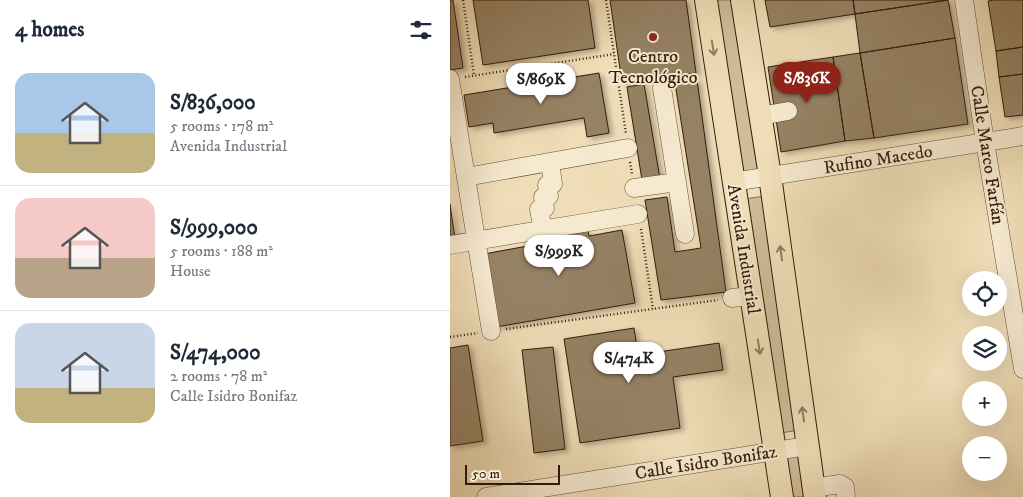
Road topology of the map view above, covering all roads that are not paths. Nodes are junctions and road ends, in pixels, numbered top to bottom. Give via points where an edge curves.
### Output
1 (706, 0) edge
2 (742, 0) edge
3 (964, 0) edge
4 (450, 80) edge
5 (662, 88) dead end
6 (788, 111) dead end
7 (761, 116) junction
8 (1023, 136) edge
9 (986, 142) junction
10 (628, 148) dead end
11 (550, 162) junction
12 (770, 163) junction
13 (466, 177) junction
14 (677, 182) junction
15 (733, 182) junction
16 (634, 188) dead end
17 (638, 214) dead end
18 (543, 230) junction
19 (685, 234) dead end
20 (476, 241) junction
21 (450, 246) edge
22 (491, 331) road end
23 (1022, 358) edge
24 (807, 446) junction
25 (775, 450) junction
26 (814, 492) edge
27 (486, 497) edge
28 (782, 497) edge
29 (846, 497) edge

1 -> 15 main road, Avenida Industrial
2 - 7 main road, Avenida Industrial
3 - 9 street, Calle Marco Farfán
4 - 13 street
5 - 14 street
6 - 7 street
7 - 12 main road, Avenida Industrial
8 - 9 street, Rufino Macedo
9 - 12 street, Rufino Macedo
9 - 23 street, Calle Marco Farfán
10 - 11 street
11 - 13 street
11 - 18 street via 553,184 547,185 549,196 543,197 545,208 539,209
12 - 15 street, Rufino Macedo
24 -> 12 main road, Avenida Industrial
13 - 20 street
14 - 16 street
14 - 19 street
15 -> 25 main road, Avenida Industrial via 742,297
17 - 18 street
18 - 20 street
20 - 21 street
20 - 22 street
24 - 25 street, Calle Isidro Bonifaz
24 - 26 main road, Avenida Industrial
25 - 27 street, Calle Isidro Bonifaz
25 - 28 main road, Avenida Industrial
26 - 29 street via 840,484 845,487

